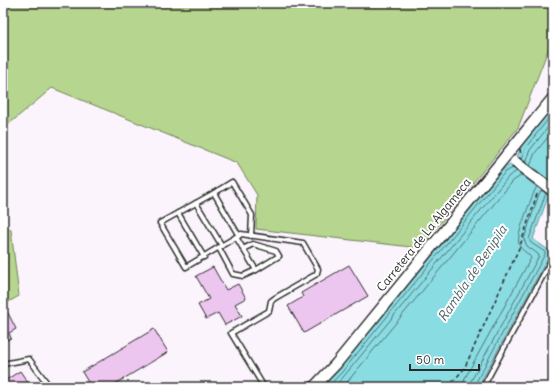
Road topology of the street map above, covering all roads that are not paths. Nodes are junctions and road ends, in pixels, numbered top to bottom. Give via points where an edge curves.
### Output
1 (553, 98) edge
2 (507, 154) junction
3 (214, 192) junction
4 (553, 192) edge
5 (196, 204) junction
6 (178, 213) junction
7 (238, 236) junction
8 (251, 236) junction
9 (220, 247) junction
10 (243, 249) junction
11 (204, 256) junction
12 (553, 257) edge
13 (256, 270) junction
14 (3, 364) edge
15 (50, 387) edge
16 (264, 387) edge
17 (314, 387) edge
18 (483, 387) edge

1 - 2 street, Carretera de La Algameca
2 - 4 street, bridge
2 - 17 street, Carretera de La Algameca via 336,364
3 - 5 lane
3 - 7 lane
3 - 8 lane via 232,182 252,216
5 - 6 lane
5 - 9 lane
6 - 11 lane
6 - 11 lane via 160,223 186,267
7 - 8 lane
7 - 9 lane
7 - 10 lane
8 - 16 lane via 303,244 318,269 315,275 275,298 269,311 231,333
9 - 11 lane
9 - 13 lane via 233,274 243,276
10 - 13 lane
10 - 13 lane via 253,244 276,251 279,256
12 - 18 lane
14 - 15 lane via 30,359

